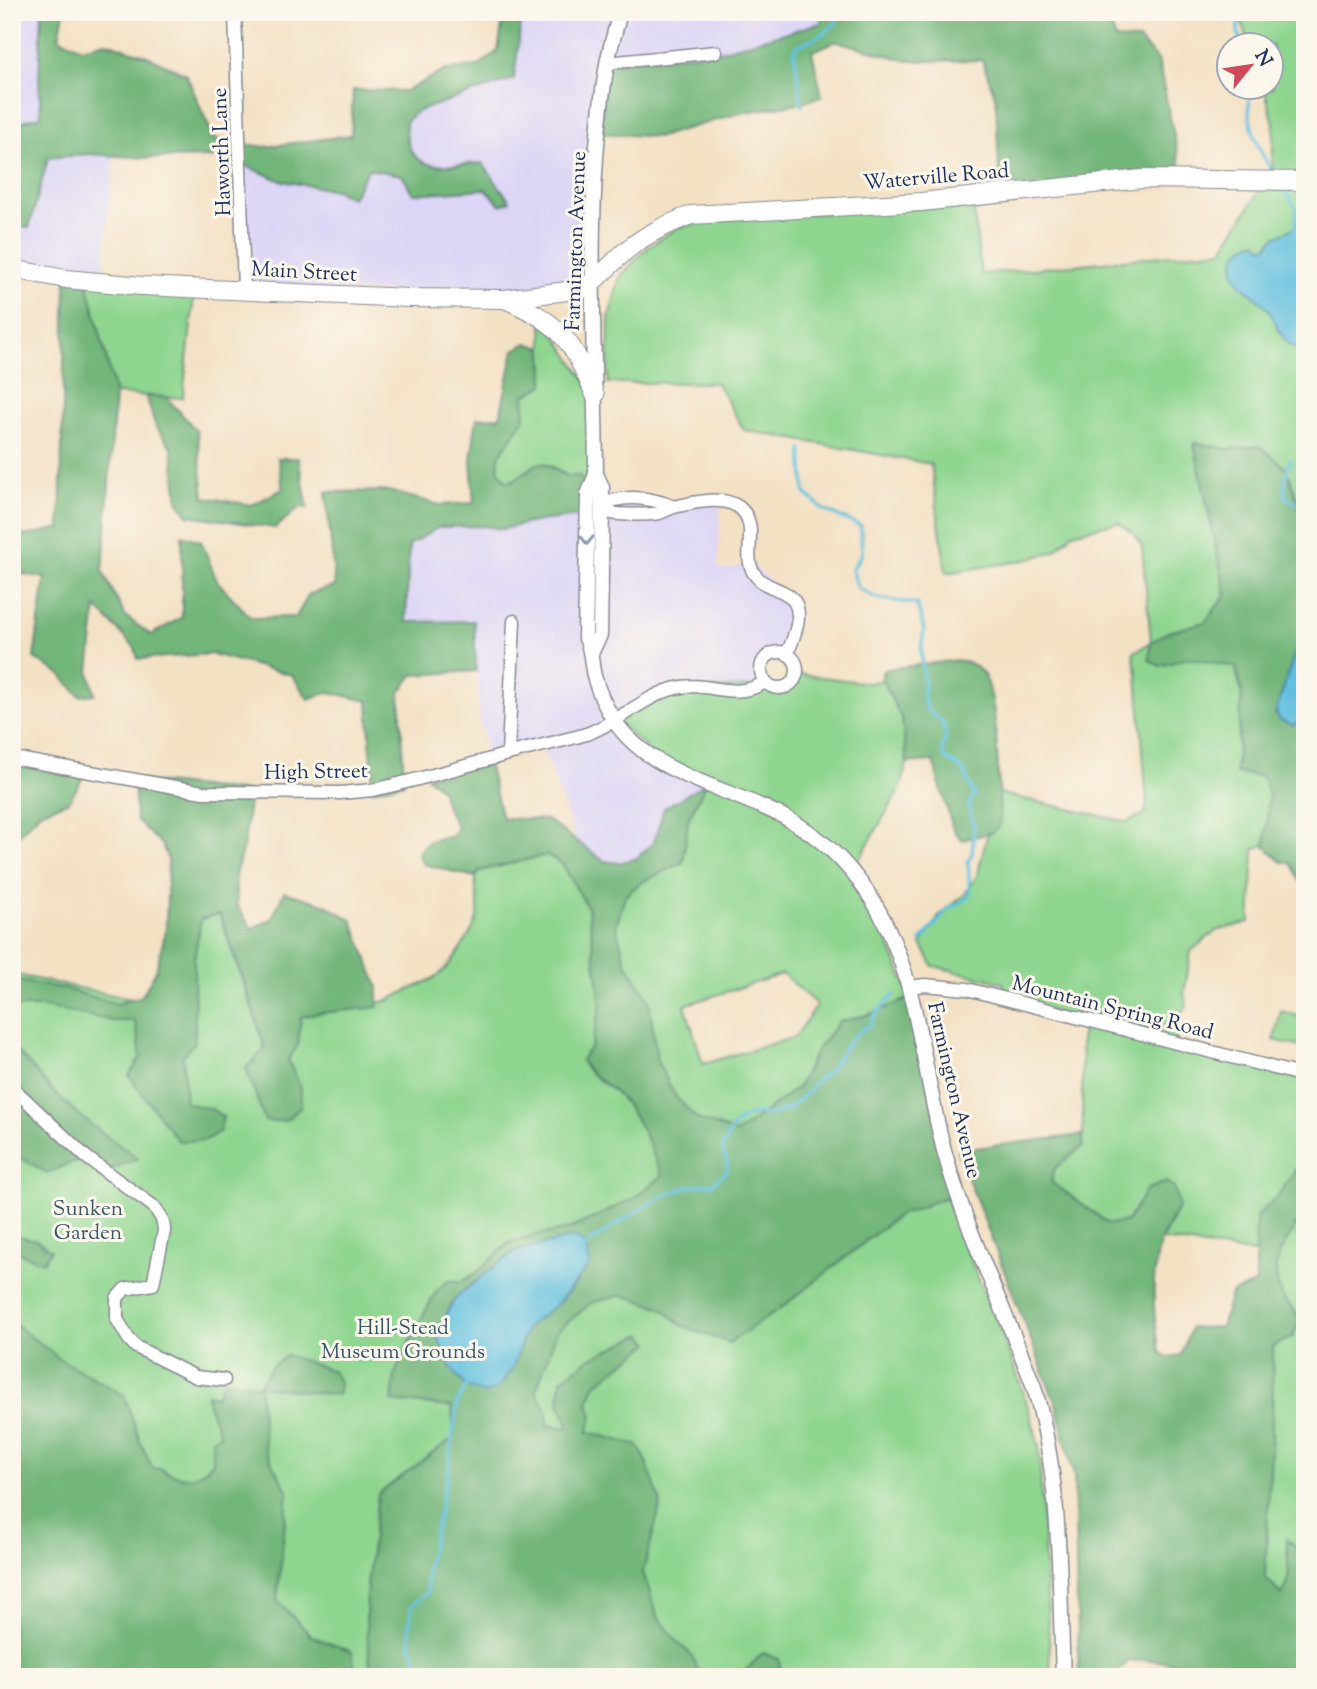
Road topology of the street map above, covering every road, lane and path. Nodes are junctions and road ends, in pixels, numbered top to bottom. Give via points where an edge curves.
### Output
1 (235, 12) edge
2 (620, 12) edge
3 (716, 52) dead end
4 (607, 63) junction
5 (1305, 181) edge
6 (12, 269) edge
7 (593, 283) junction
8 (244, 291) junction
9 (503, 299) junction
10 (595, 395) junction
11 (596, 474) junction
12 (603, 506) junction
13 (514, 621) dead end
14 (592, 651) junction
15 (788, 654) junction
16 (765, 682) junction
17 (614, 720) junction
18 (508, 754) junction
19 (12, 758) edge
20 (909, 987) junction
21 (1305, 1076) edge
22 (12, 1087) edge
23 (224, 1380) dead end
24 (1063, 1677) edge

1 - 8 street, Haworth Lane
2 - 4 main road, Farmington Avenue
3 - 4 street
4 - 7 main road, Farmington Avenue via 594,183
5 - 7 highway, Waterville Road via 1142,179 921,202 691,215 657,229
6 - 8 highway, Main Street via 66,279
7 - 9 highway, Main Street via 572,292
7 - 10 main road, Farmington Avenue
8 - 9 highway, Main Street
9 - 10 highway via 561,332 575,350
10 - 11 main road, Farmington Avenue
11 - 12 main road, Farmington Avenue
11 -> 14 main road, Farmington Avenue via 588,494 585,636
12 - 14 main road, Farmington Avenue via 600,635
12 - 15 street via 612,513 659,513 724,501 741,509 749,523 753,574 788,594 799,615
13 - 18 street
14 - 17 main road, Farmington Avenue via 594,675
15 - 16 street via 775,652 765,659 761,670
15 - 16 street via 796,663 794,681 780,689
16 - 17 street, High Street via 737,692 679,687
17 - 18 street, High Street via 585,734
17 - 20 main road, Farmington Avenue via 629,738 668,767 785,817 830,848 883,916 900,952
18 - 19 street, High Street via 404,783 341,793 203,792
20 - 21 street, Mountain Spring Road via 967,989
20 - 24 main road, Farmington Avenue via 953,1178 1044,1421 1054,1490
22 - 23 street via 86,1157 153,1206 164,1223 153,1284 125,1289 117,1298 117,1319 128,1338 140,1349 196,1377

